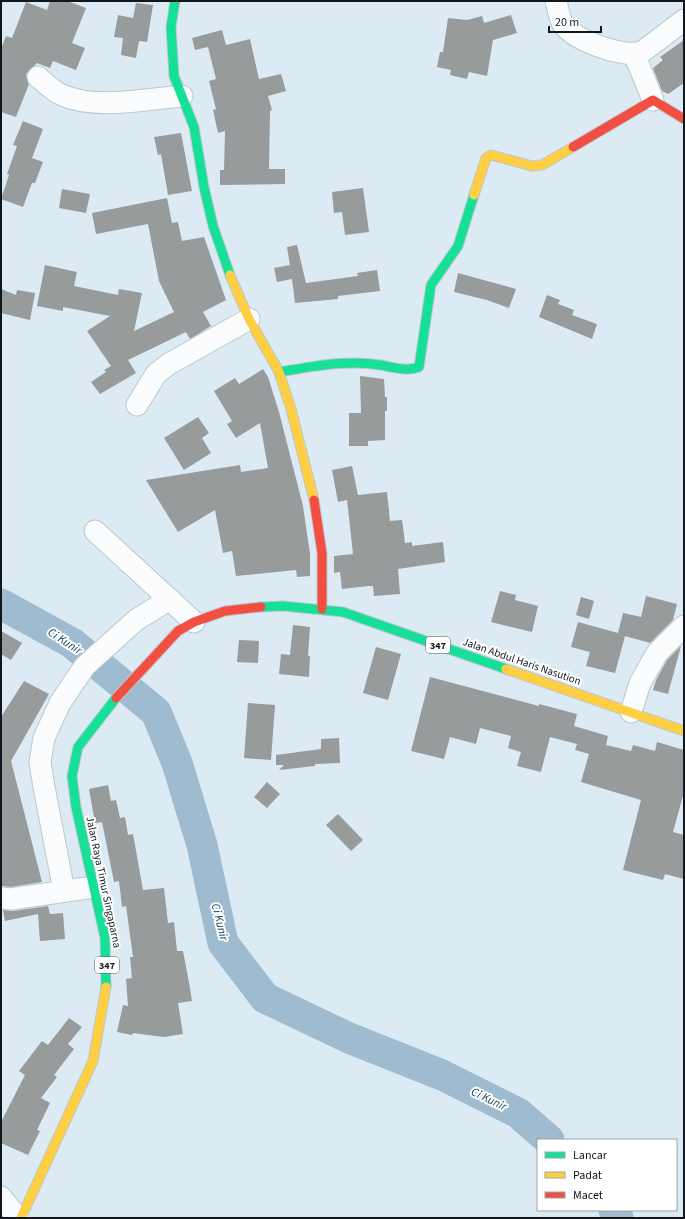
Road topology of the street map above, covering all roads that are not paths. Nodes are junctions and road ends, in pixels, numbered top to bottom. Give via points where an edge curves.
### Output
1 (175, 1) edge
2 (556, 1) edge
3 (684, 20) edge
4 (634, 54) junction
5 (38, 77) dead end
6 (182, 96) junction
7 (653, 100) junction
8 (684, 119) edge
9 (249, 319) junction
10 (279, 372) junction
11 (137, 405) dead end
12 (95, 531) dead end
13 (170, 599) junction
14 (322, 609) junction
15 (186, 626) junction
16 (684, 626) edge
17 (631, 712) junction
18 (684, 731) edge
19 (94, 886) junction
20 (64, 891) junction
21 (1, 898) edge
22 (1, 1197) edge
23 (19, 1218) edge

1 - 6 street via 171,28 174,76
2 - 4 street via 563,23 572,33 587,42
3 - 4 street via 654,44
4 - 7 street
5 - 6 street via 62,95 98,102
6 - 9 street via 194,127 213,226 236,292
7 - 8 street
7 - 10 street via 542,165 532,166 496,155 486,158 458,246 431,285 417,369 356,364
9 - 10 street
9 - 11 street via 169,364 156,374
10 - 14 street via 315,504 322,553
12 - 13 street
13 - 15 street
13 - 20 street via 136,620 85,666 60,703 44,738 40,762
14 - 15 street, Jalan Abdul Haris Nasution / 347 via 256,607 226,611
14 - 17 street, Jalan Abdul Haris Nasution / 347 via 343,612
15 - 19 street, Jalan Raya Timur Singaparna / 347 via 107,708 78,747 72,776 76,808
16 - 17 street via 657,653 640,683
17 - 18 street, Jalan Abdul Haris Nasution / 347
19 - 20 street
19 - 23 street, Jalan Raya Timur Singaparna / 347 via 105,938 107,963 93,1061
20 - 21 street via 11,899
22 - 23 street

